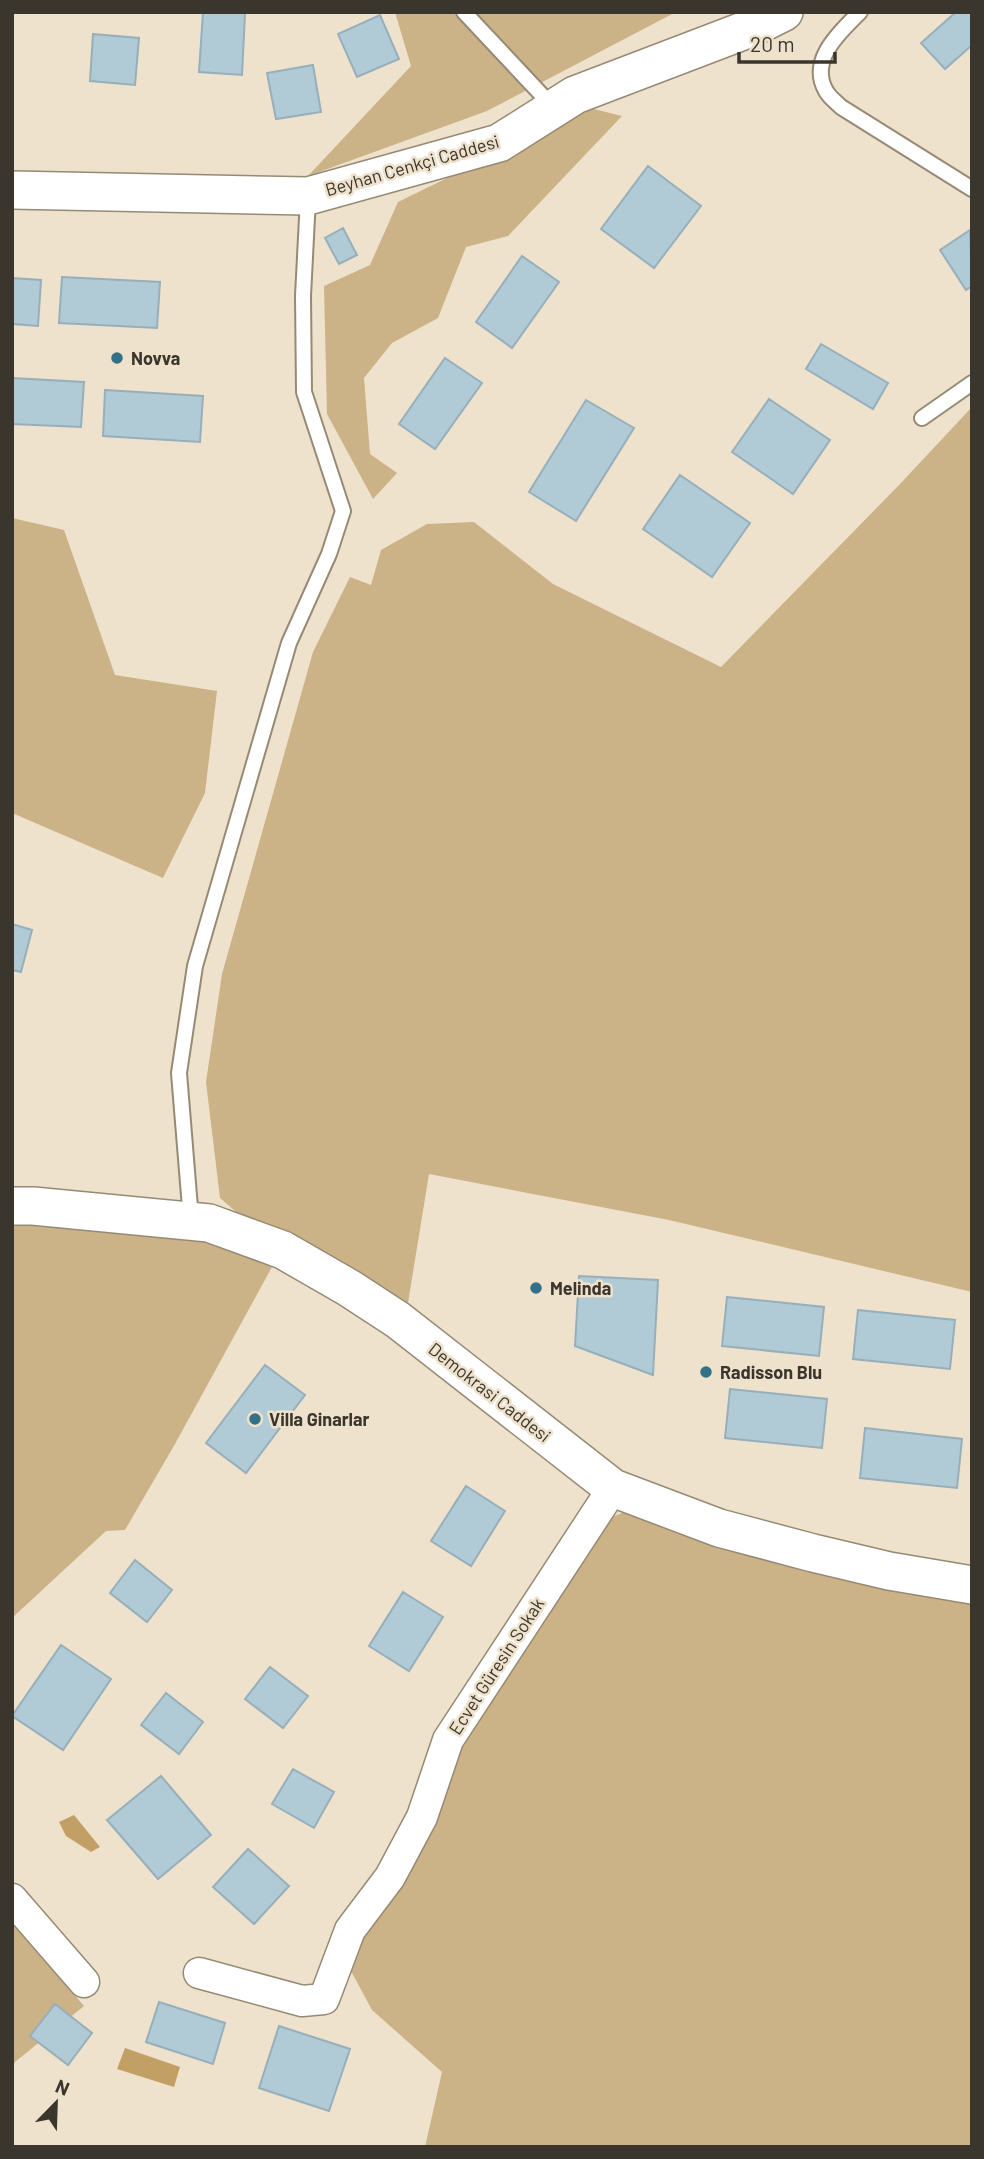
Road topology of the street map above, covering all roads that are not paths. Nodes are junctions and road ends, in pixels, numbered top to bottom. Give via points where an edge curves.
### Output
1 (464, 12) edge
2 (785, 12) edge
3 (860, 12) edge
4 (555, 108) junction
5 (972, 189) edge
6 (12, 191) edge
7 (308, 196) junction
8 (972, 383) edge
9 (922, 418) dead end
10 (12, 1206) edge
11 (192, 1221) junction
12 (613, 1489) junction
13 (972, 1585) edge
14 (12, 1899) edge
15 (200, 1973) dead end
16 (84, 1982) dead end

1 - 4 lane
2 - 4 street, Beyhan Cenkçi Caddesi via 575,95
3 - 5 lane via 825,52 820,72 826,91 841,107
4 - 7 street, Beyhan Cenkçi Caddesi via 499,144
6 - 7 street, Beyhan Cenkçi Caddesi
7 - 11 lane via 304,392 343,511 289,643 195,966 179,1073
8 - 9 lane
10 - 11 street, Demokrasi Caddesi
11 - 12 street, Demokrasi Caddesi via 283,1250 349,1287 398,1320
12 - 13 street, Demokrasi Caddesi via 773,1543
12 - 15 street, Ecvet Güresin Sokak via 447,1740 422,1817 390,1877 350,1930 324,1999 302,2001
14 - 16 street

